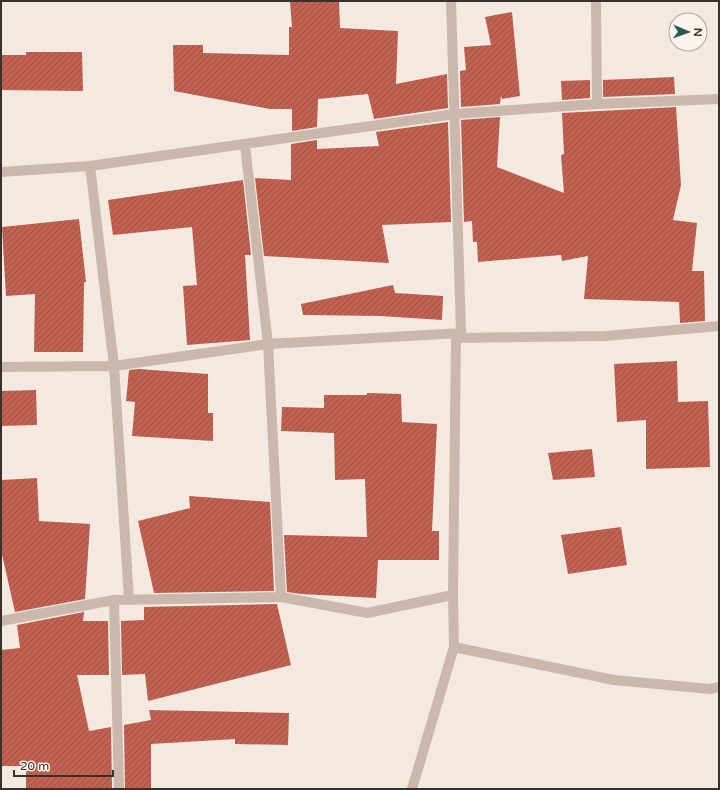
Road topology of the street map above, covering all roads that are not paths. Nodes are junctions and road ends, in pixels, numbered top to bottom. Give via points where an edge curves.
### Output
1 (451, 1) edge
2 (596, 1) edge
3 (719, 99) edge
4 (597, 104) junction
5 (455, 114) junction
6 (245, 145) junction
7 (90, 166) junction
8 (1, 172) edge
9 (719, 326) edge
10 (459, 336) junction
11 (268, 344) junction
12 (114, 366) junction
13 (1, 367) edge
14 (453, 594) junction
15 (281, 597) junction
16 (129, 599) junction
17 (114, 600) junction
18 (1, 621) edge
19 (454, 647) junction
20 (719, 687) edge
21 (119, 789) edge
22 (412, 789) edge

1 - 5 street
2 - 4 street
3 - 4 street
4 - 5 street
5 - 6 street
5 - 10 street
6 - 7 street
6 - 11 street
7 - 8 street
7 - 12 street
9 - 10 street via 606,336
10 - 11 street
10 - 14 street
11 - 12 street
11 - 15 street
12 - 13 street
12 - 16 street
14 - 15 street via 367,613
14 - 19 street
15 - 16 street
16 - 17 street
17 - 18 street
17 - 21 street
19 - 20 street via 614,680 710,689
19 - 22 street

